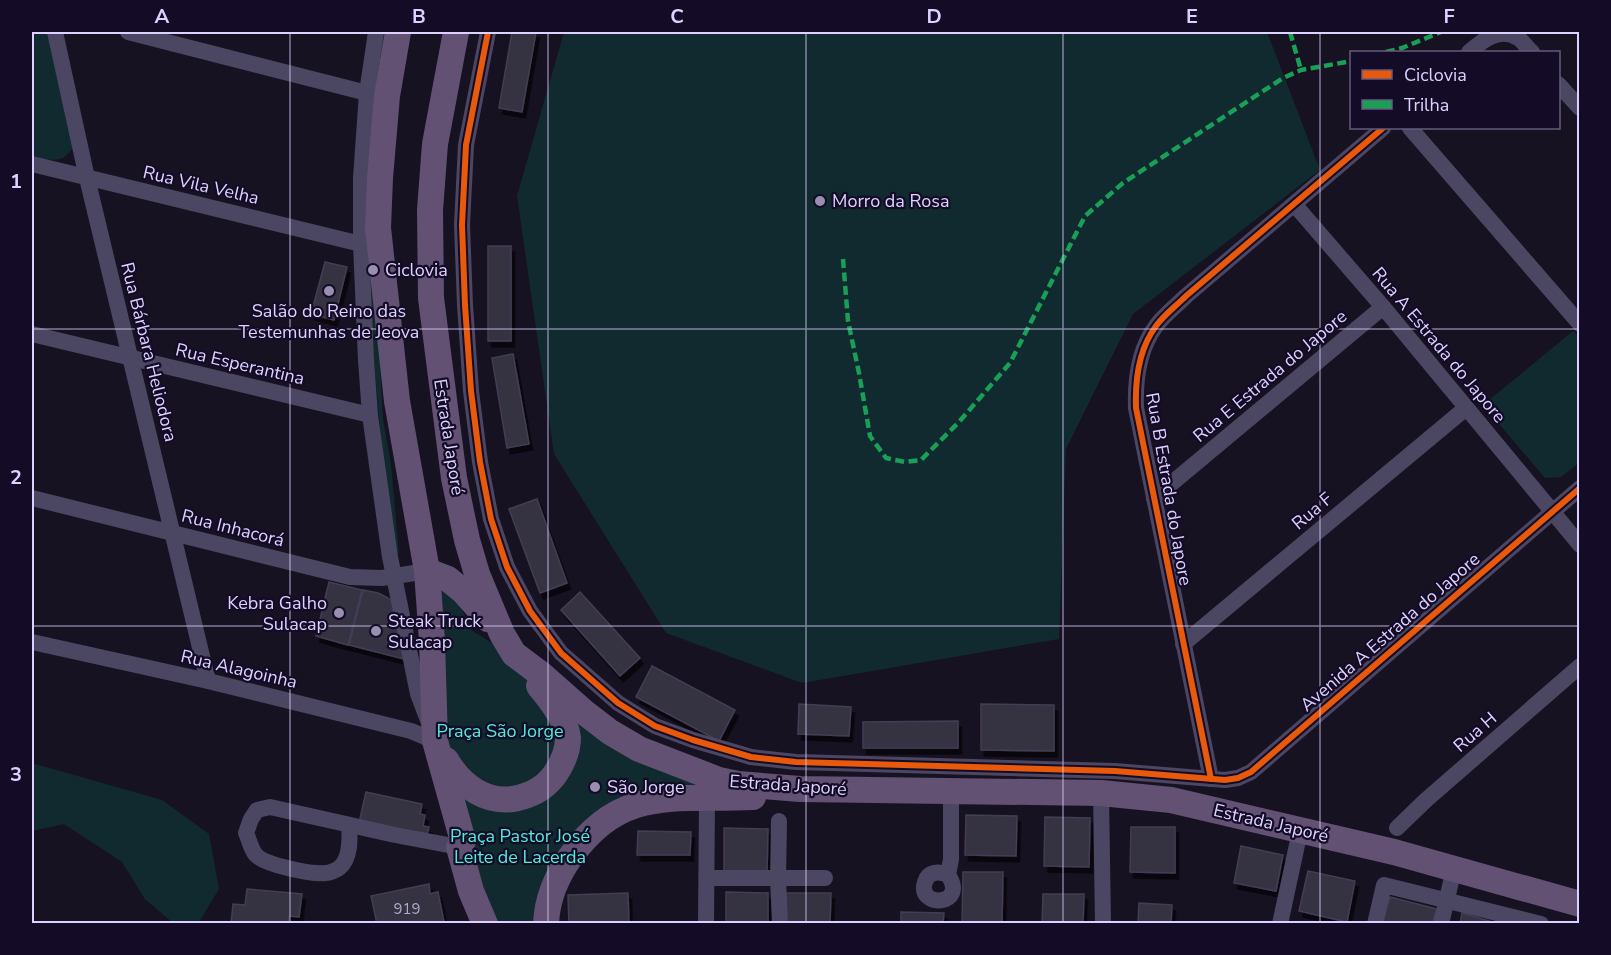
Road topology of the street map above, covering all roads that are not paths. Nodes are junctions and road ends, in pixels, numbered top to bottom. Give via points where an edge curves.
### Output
1 (55, 32) edge
2 (128, 32) edge
3 (376, 32) edge
4 (398, 32) edge
5 (456, 32) edge
6 (488, 32) edge
7 (1470, 51) edge
8 (1531, 51) edge
9 (1560, 86) edge
10 (367, 93) junction
11 (1580, 108) edge
12 (1382, 129) edge
13 (1411, 129) edge
14 (32, 164) edge
15 (87, 178) junction
16 (1294, 204) junction
17 (361, 244) junction
18 (1383, 308) junction
19 (1580, 324) edge
20 (32, 334) edge
21 (130, 358) junction
22 (1466, 408) junction
23 (370, 415) junction
24 (1580, 488) edge
25 (32, 498) edge
26 (1154, 498) junction
27 (1551, 512) junction
28 (174, 534) junction
29 (1580, 544) edge
30 (427, 571) junction
31 (394, 576) junction
32 (32, 642) edge
33 (508, 644) junction
34 (1183, 644) junction
35 (1580, 666) edge
36 (208, 681) junction
37 (435, 741) junction
38 (1211, 779) junction
39 (800, 789) junction
40 (951, 790) junction
41 (1101, 793) junction
42 (707, 798) junction
43 (779, 821) dead end
44 (349, 825) junction
45 (1397, 828) dead end
46 (1300, 831) junction
47 (459, 847) junction
48 (1454, 869) junction
49 (948, 875) dead end
50 (707, 878) junction
51 (778, 878) junction
52 (825, 878) dead end
53 (471, 891) junction
54 (1447, 899) junction
55 (1580, 904) edge
56 (1513, 920) edge
57 (485, 924) edge
58 (495, 924) edge
59 (546, 924) edge
60 (706, 924) edge
61 (780, 924) edge
62 (1103, 924) edge
63 (1280, 924) edge
64 (1375, 924) edge
65 (1441, 924) edge
66 (1541, 924) edge

1 - 15 street, Rua Bárbara Heliodora
2 - 10 street
3 - 10 street
4 - 30 main road via 387,96 378,228 397,401
5 - 33 main road, Estrada Japoré via 435,144 430,210 431,298 454,478 467,540 477,574
6 - 38 street, Avenida A Estrada do Japore via 466,145 462,225 471,391 491,519 507,567 530,611 561,653 618,704 655,726 751,757 796,762 1115,771
7 - 8 street via 1490,36 1502,33 1519,38
9 - 11 street
10 - 17 street
12 - 16 street, Rua B Estrada do Japore
13 - 19 street
14 - 15 street, Rua Vila Velha
15 - 17 street, Rua Vila Velha
15 - 21 street, Rua Bárbara Heliodora
16 - 18 street, Rua A Estrada do Japore
16 - 26 street, Rua B Estrada do Japore via 1186,296 1156,326 1147,341 1135,387
17 - 23 street
18 - 22 street, Rua A Estrada do Japore
18 - 26 street, Rua E Estrada do Japore
20 - 21 street, Rua Esperantina
21 - 23 street, Rua Esperantina
21 - 28 street, Rua Bárbara Heliodora
22 - 27 street, Rua A Estrada do Japore
22 - 34 street, Rua F
23 - 31 street
24 - 27 street, Avenida A Estrada do Japore
25 - 28 street, Rua Inhacorá
26 - 34 street, Rua B Estrada do Japore
27 - 29 street, Rua A Estrada do Japore
27 - 38 street, Avenida A Estrada do Japore via 1251,772 1238,778
28 - 31 street, Rua Inhacorá via 350,577
28 - 36 street, Rua Bárbara Heliodora
30 - 31 street, Rua Inhacorá
30 - 33 main road via 464,592
30 - 37 main road
31 - 37 street via 418,694
32 - 36 street, Rua Alagoinha
33 - 37 main road via 564,724 568,739 559,770 534,794 493,799 455,774
33 - 39 main road, Estrada Japoré via 610,732 639,749 720,780
34 - 38 street, Rua B Estrada do Japore
35 - 45 street, Rua H
36 - 37 street, Rua Alagoinha via 411,731
37 - 47 main road via 463,841
39 - 40 main road, Estrada Japoré
39 - 42 main road via 770,796
40 - 41 main road, Estrada Japoré
40 - 49 street
41 - 46 main road, Estrada Japoré via 1171,800
41 - 62 street
42 - 50 street
42 - 59 main road via 664,798 639,803 595,828 578,846 556,881
43 - 51 street
44 - 44 street via 270,807 257,810 246,833 255,854 269,864 327,873 340,868 347,855
44 - 47 street
46 - 48 main road, Estrada Japoré
46 - 63 street
47 - 53 main road
48 - 54 street
48 - 55 main road, Estrada Japoré
50 - 51 street
50 - 60 street
51 - 52 street
51 - 61 street
53 - 57 main road
53 - 58 main road
54 - 56 street
54 - 64 street via 1384,885
54 - 65 street
56 - 66 street

